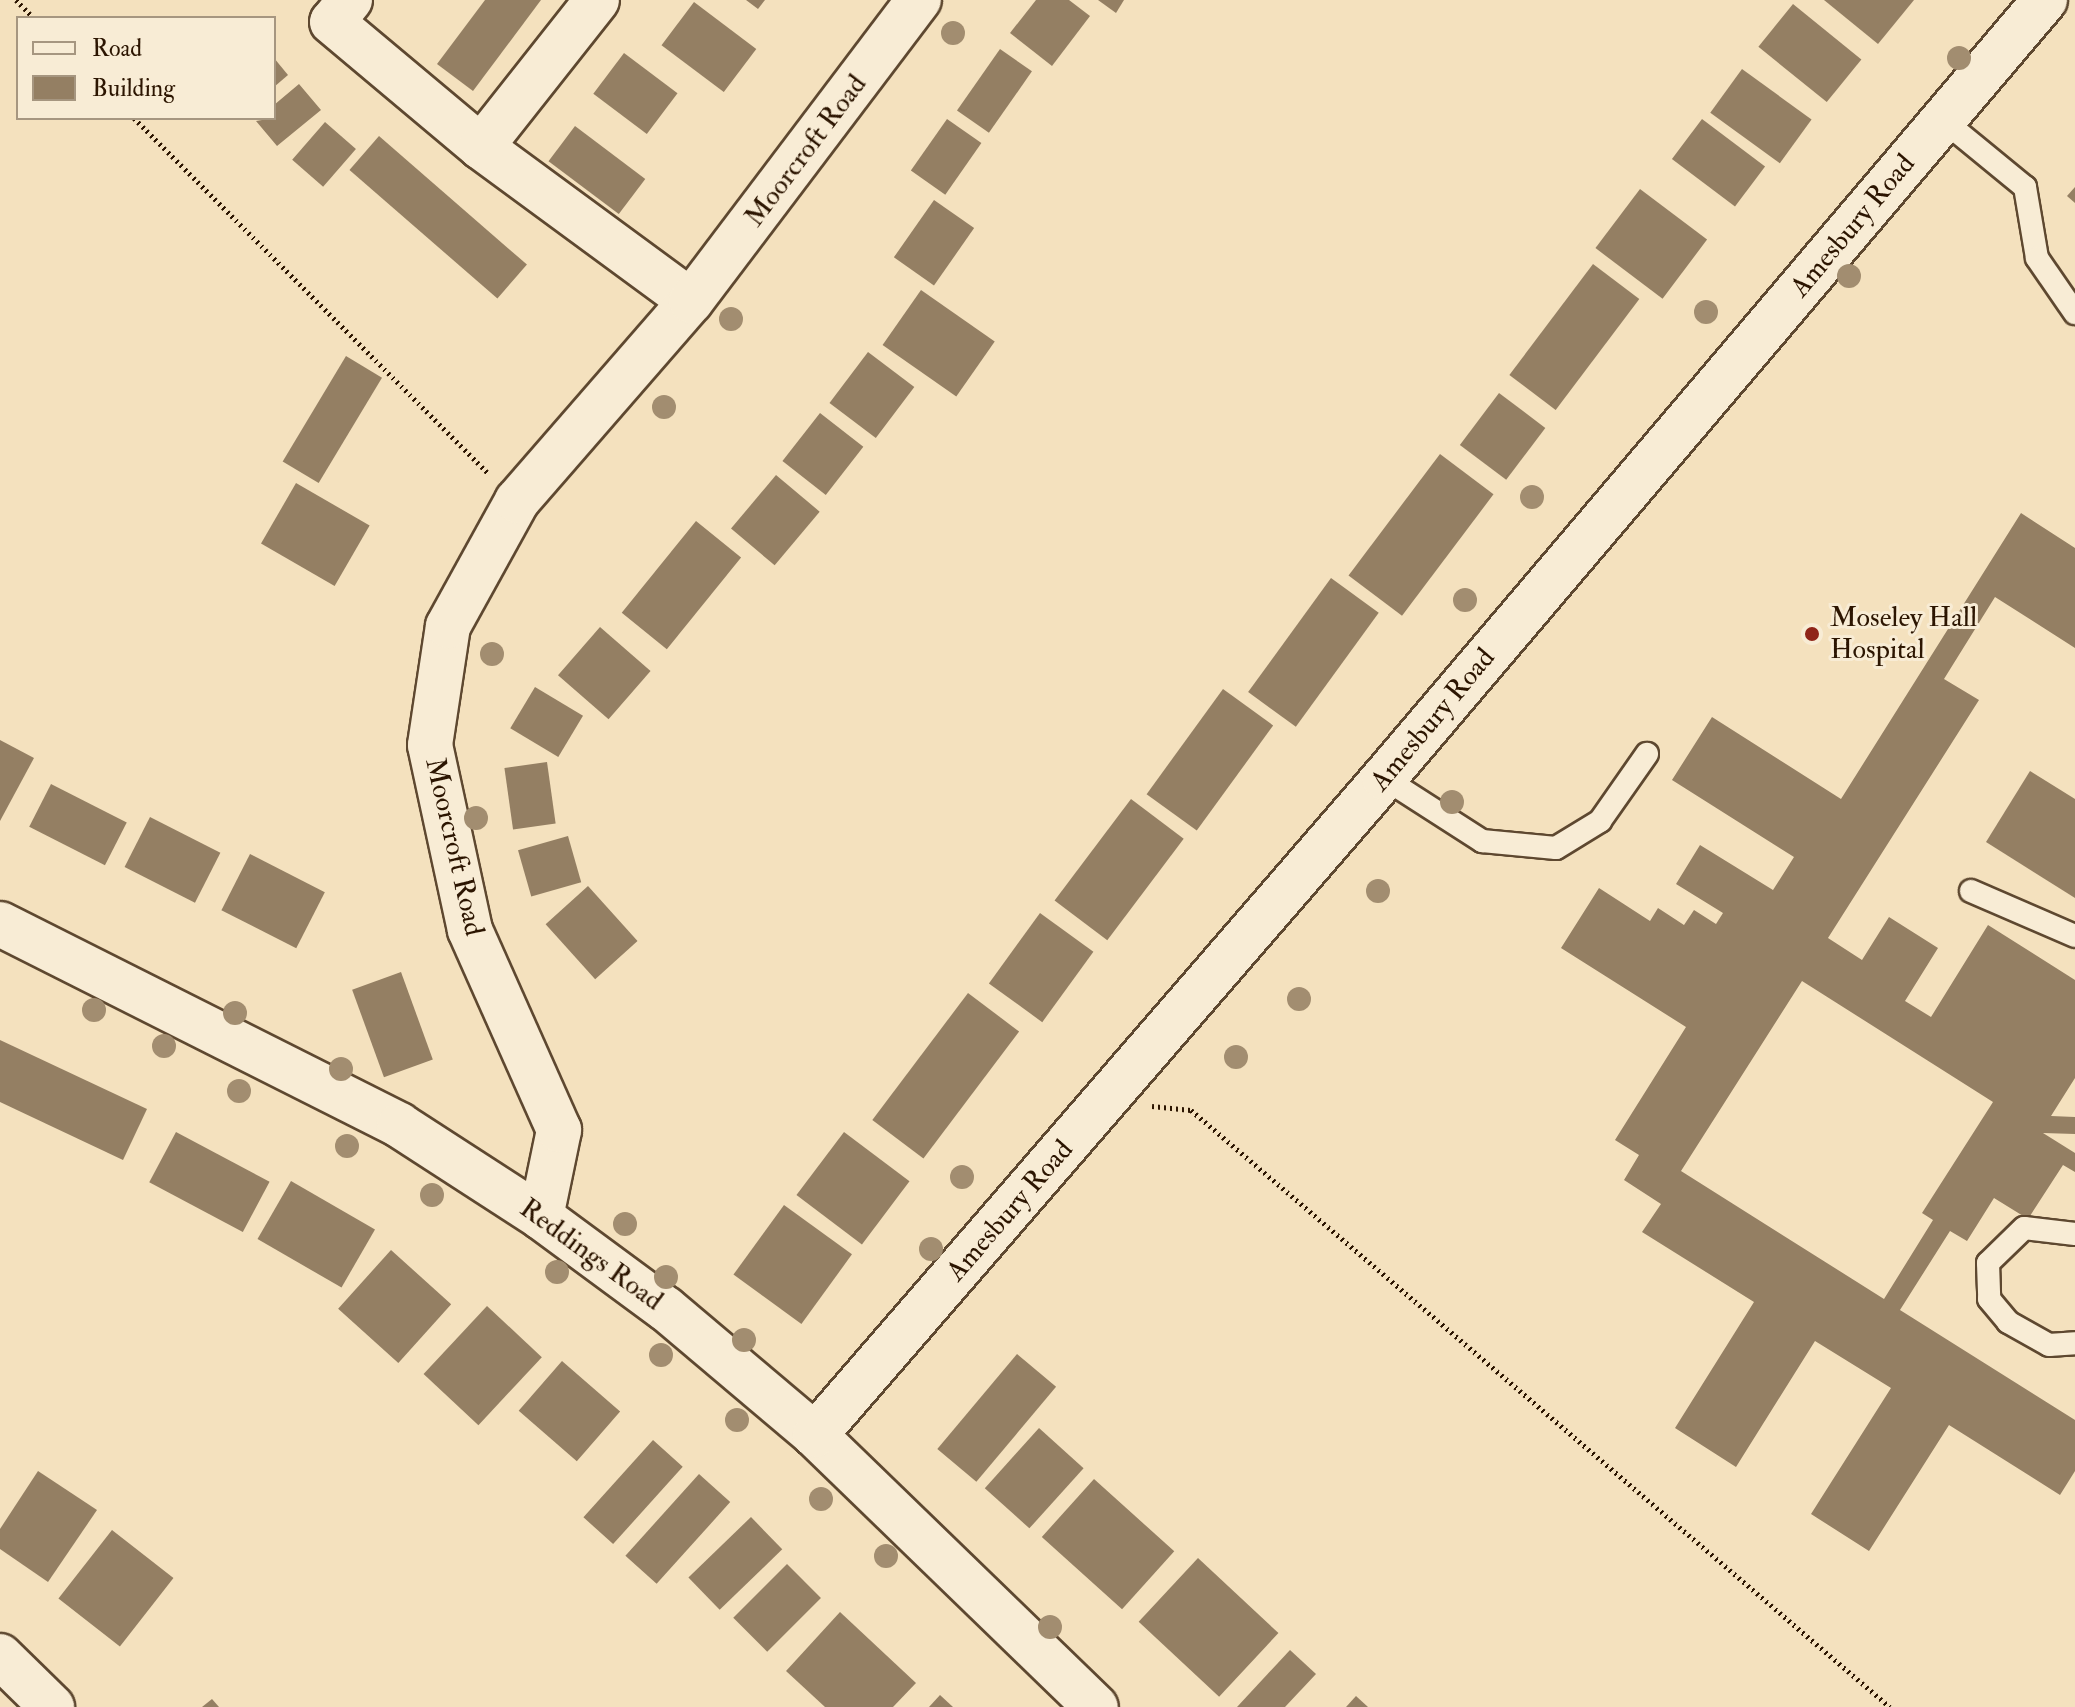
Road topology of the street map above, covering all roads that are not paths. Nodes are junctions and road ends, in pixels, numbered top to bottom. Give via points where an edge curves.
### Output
1 (350, 0) edge
2 (597, 0) edge
3 (919, 0) edge
4 (2045, 0) edge
5 (1943, 120) junction
6 (481, 147) junction
7 (691, 301) junction
8 (2075, 313) edge
9 (1647, 754) dead end
10 (1384, 778) junction
11 (1971, 891) dead end
12 (0, 924) edge
13 (2075, 936) edge
14 (541, 1217) junction
15 (2075, 1234) edge
16 (2075, 1343) edge
17 (815, 1435) junction
18 (0, 1656) edge
19 (52, 1707) edge
20 (1096, 1707) edge

1 - 6 street via 332,22
2 - 6 street
3 - 7 street, Moorcroft Road
4 - 5 street, Amesbury Road
5 - 8 lane via 2025,187 2037,258
5 - 10 street, Amesbury Road
6 - 7 street
7 - 14 street, Moorcroft Road via 517,501 448,626 430,745 470,930 559,1130
9 - 10 lane via 1600,821 1556,848 1482,841
10 - 17 street, Amesbury Road
11 - 13 lane
12 - 14 street, Reddings Road via 399,1125
14 - 17 street, Reddings Road via 666,1309
15 - 16 lane via 2024,1228 1988,1263 1989,1299 2008,1322 2049,1345
17 - 20 street, Reddings Road
18 - 19 street

